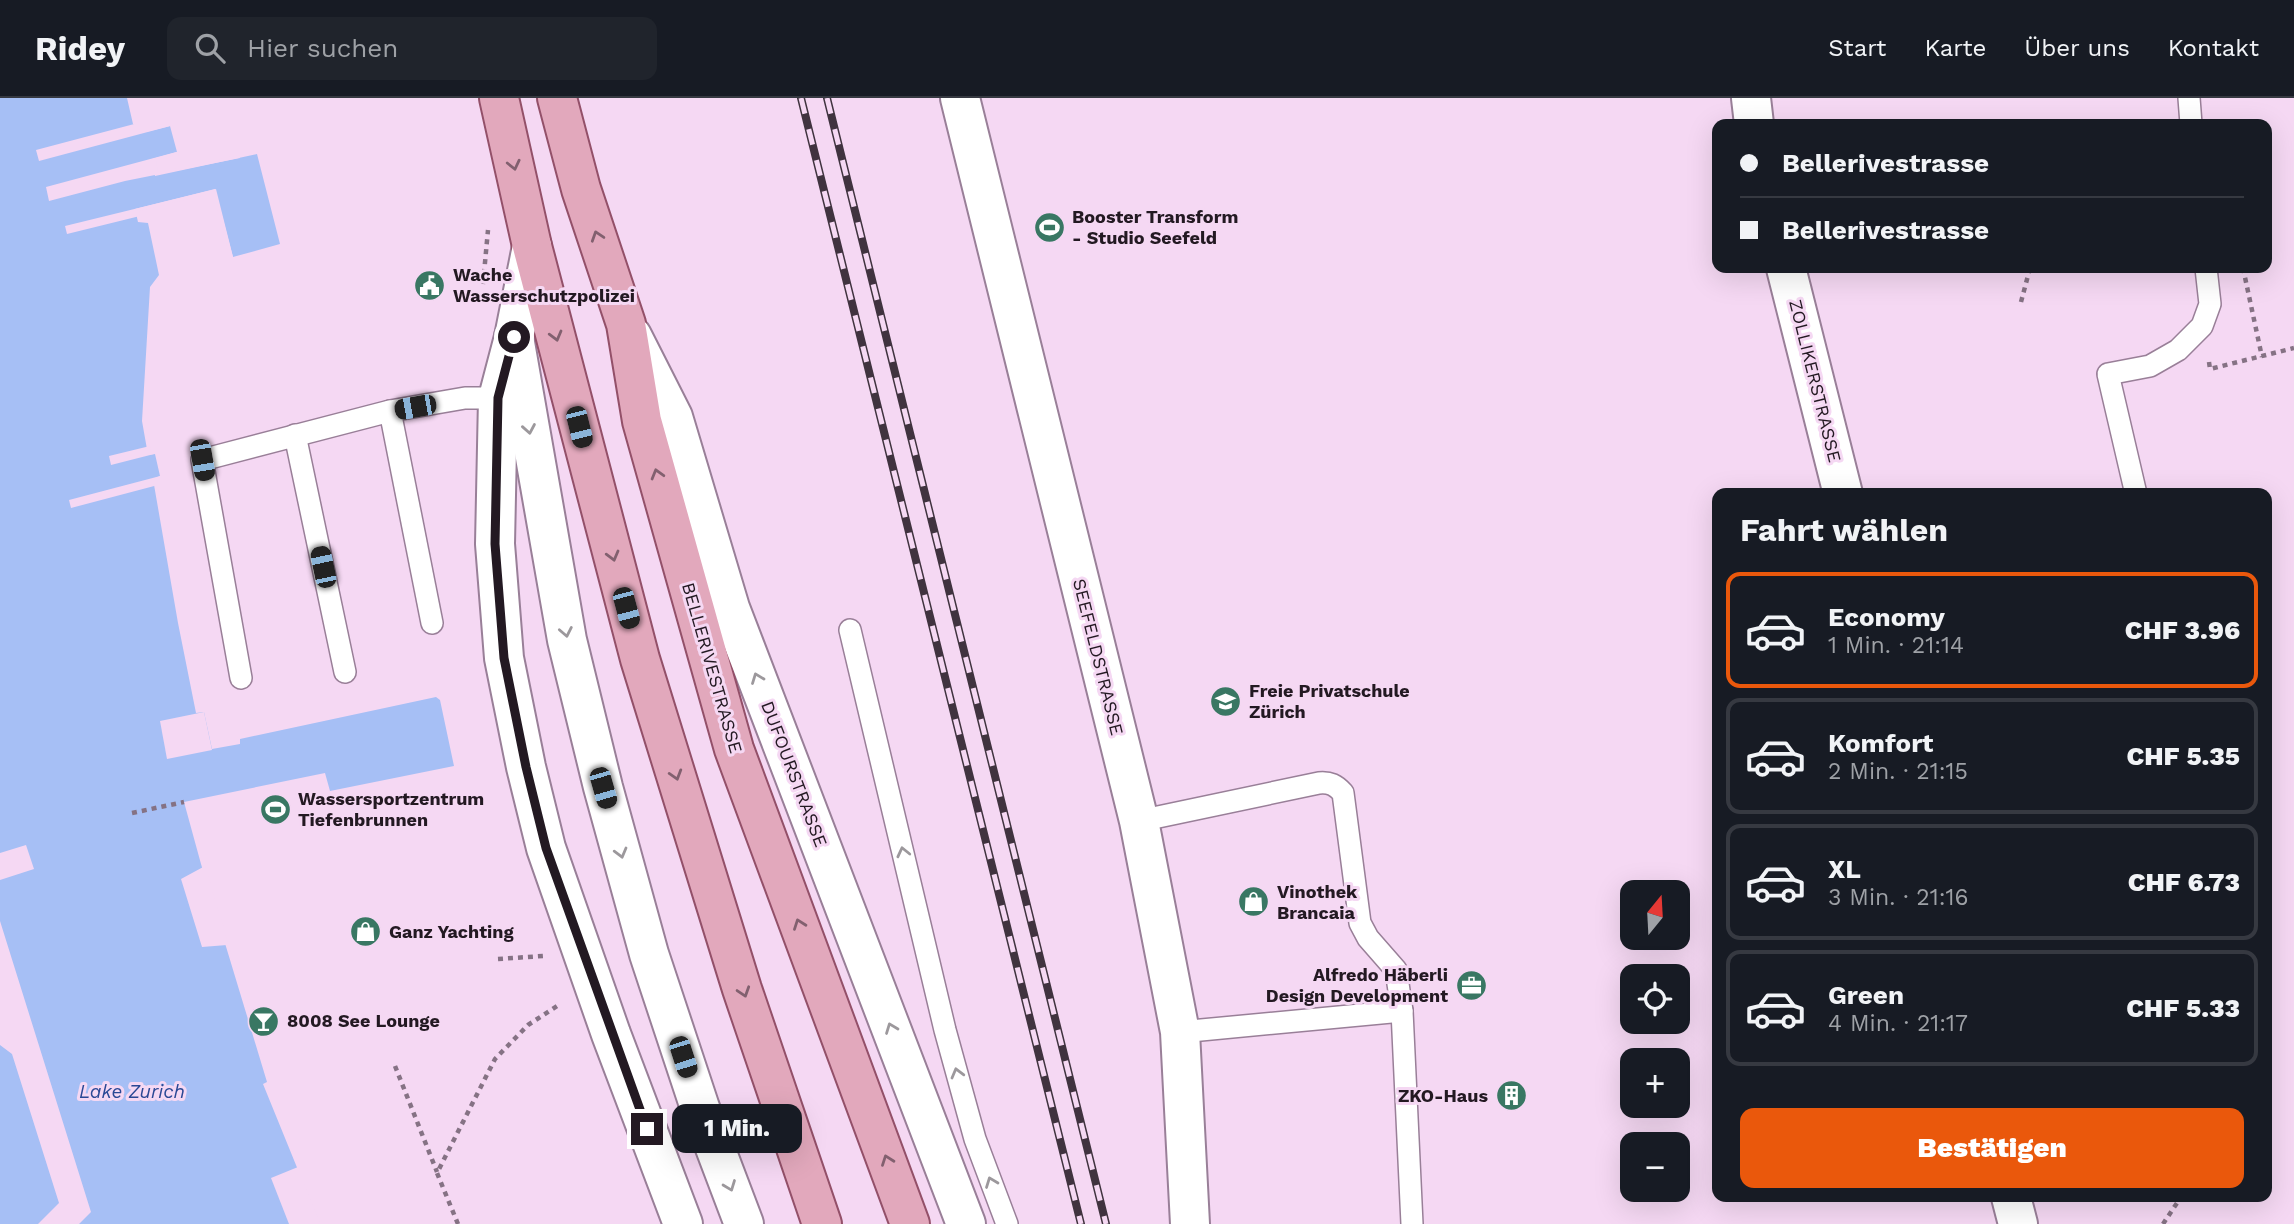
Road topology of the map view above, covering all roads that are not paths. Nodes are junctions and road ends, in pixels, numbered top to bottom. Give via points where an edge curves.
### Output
1 (499, 98) edge
2 (558, 98) edge
3 (960, 98) edge
4 (1751, 98) edge
5 (2189, 98) edge
6 (1753, 119) edge
7 (2191, 119) edge
8 (533, 246) junction
9 (1787, 273) edge
10 (2207, 273) edge
11 (626, 324) junction
12 (514, 337) junction
13 (498, 398) junction
14 (390, 411) junction
15 (295, 435) junction
16 (1841, 488) edge
17 (2135, 488) edge
18 (432, 623) dead end
19 (850, 631) dead end
20 (345, 672) dead end
21 (240, 678) dead end
22 (1139, 821) junction
23 (1402, 1011) junction
24 (1180, 1032) junction
25 (2012, 1202) edge
26 (683, 1224) edge
27 (744, 1224) edge
28 (822, 1224) edge
29 (910, 1224) edge
30 (966, 1224) edge
31 (1007, 1224) edge
32 (1190, 1224) edge
33 (1412, 1224) edge
34 (2018, 1224) edge

1 -> 8 main road
11 -> 2 main road, BELLERIVESTRASSE via 581,189
3 - 22 street, SEEFELDSTRASSE
4 - 6 street
5 - 7 lane
8 - 12 street
8 -> 28 main road via 640,659 742,989
9 - 16 street, ZOLLIKERSTRASSE
10 - 17 lane via 2210,304 2202,326 2178,351 2150,366 2108,374
29 -> 11 main road, BELLERIVESTRASSE via 734,749 642,421
30 -> 11 street, DUFOURSTRASSE via 730,608 673,417
12 - 13 street
12 -> 27 street via 567,640 603,788 649,954
13 - 14 lane via 465,398
13 - 26 street via 495,544 504,658 526,767 546,848
14 - 15 lane
14 - 18 lane
15 - 20 lane
15 - 21 lane via 202,460
31 -> 19 lane via 975,1139 948,1042
22 - 23 lane via 1319,783 1336,786 1343,793 1360,923 1396,970
22 - 24 street, SEEFELDSTRASSE
23 - 24 lane
23 - 33 lane
24 - 32 street, SEEFELDSTRASSE
25 - 34 street

